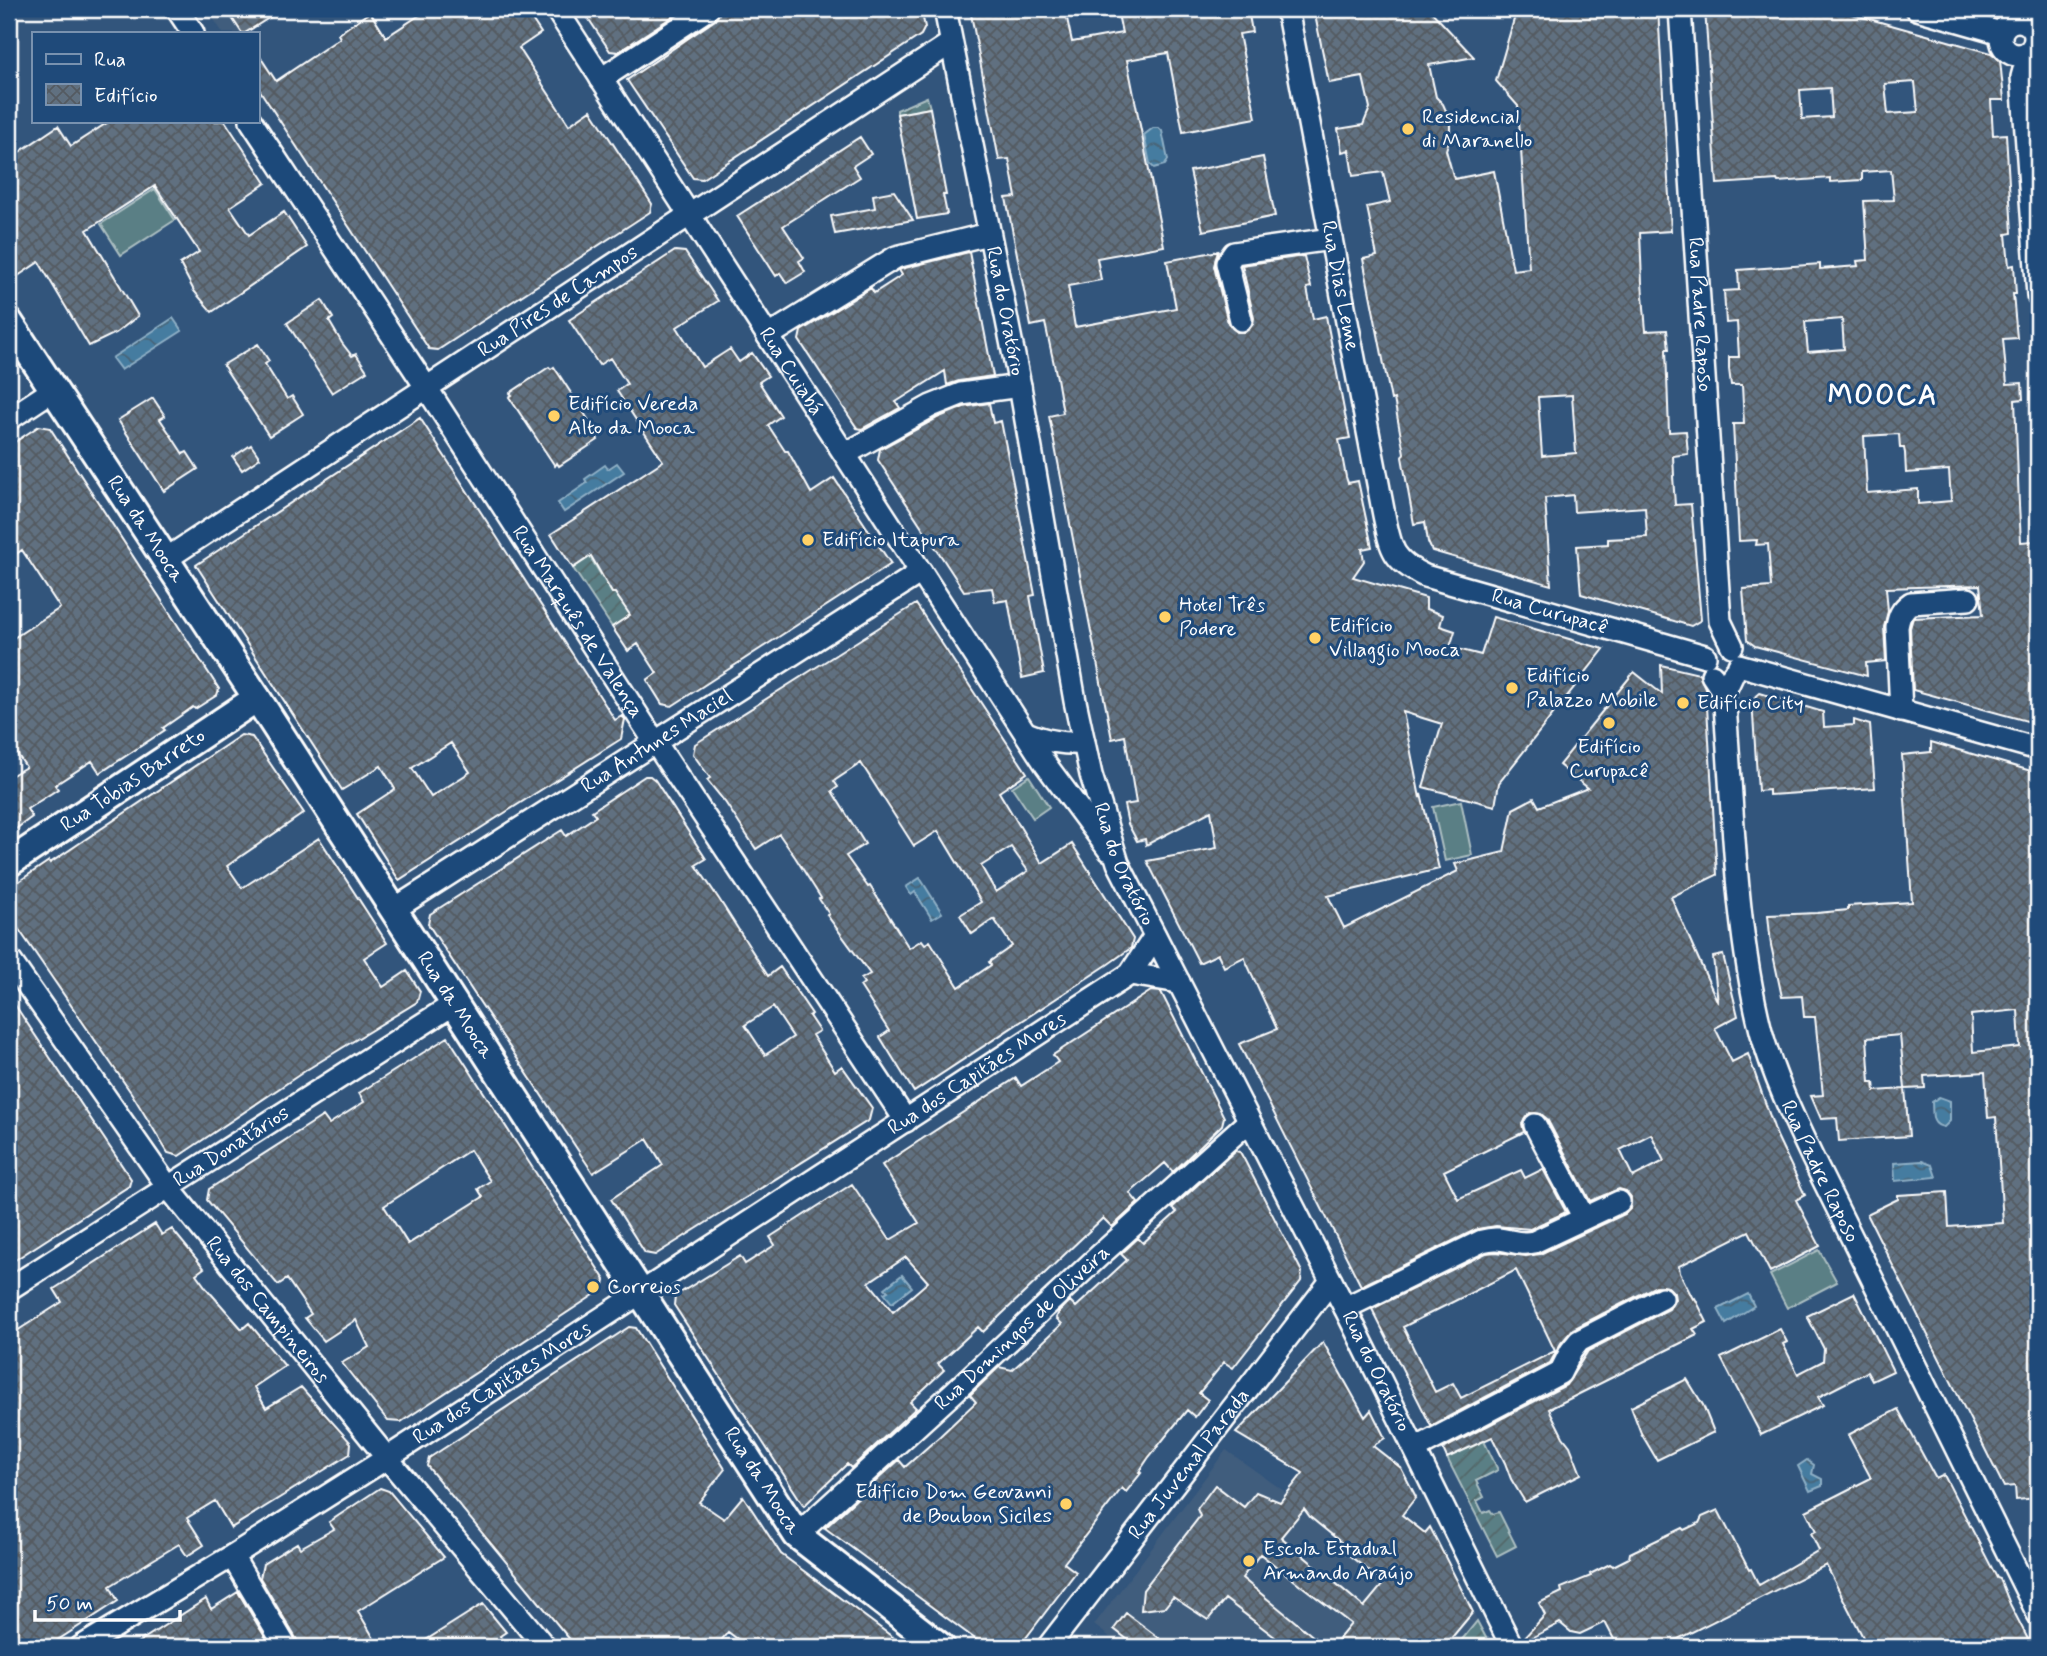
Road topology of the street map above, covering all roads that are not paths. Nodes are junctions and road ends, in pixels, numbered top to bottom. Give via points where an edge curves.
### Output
1 (177, 9) edge
2 (556, 9) edge
3 (708, 9) edge
4 (944, 9) edge
5 (1287, 9) edge
6 (1680, 9) edge
7 (1917, 9) edge
8 (192, 32) edge
9 (2020, 32) edge
10 (951, 43) junction
11 (601, 79) junction
12 (252, 122) edge
13 (690, 216) junction
14 (988, 234) junction
15 (1331, 239) junction
16 (2038, 295) edge
17 (1241, 320) dead end
18 (9, 322) edge
19 (768, 336) junction
20 (1020, 386) junction
21 (426, 387) junction
22 (53, 390) junction
23 (9, 419) edge
24 (845, 454) junction
25 (166, 559) junction
26 (1398, 560) joint
27 (921, 572) junction
28 (1968, 599) dead end
29 (1722, 665) junction
30 (257, 698) junction
31 (1901, 711) junction
32 (1026, 733) junction
33 (656, 742) junction
34 (1084, 743) junction
35 (2038, 749) edge
36 (1046, 765) junction
37 (1091, 775) junction
38 (9, 863) edge
39 (1118, 863) junction
40 (393, 910) junction
41 (1155, 936) junction
42 (9, 959) edge
43 (1130, 974) junction
44 (1179, 982) junction
45 (454, 1004) junction
46 (906, 1121) junction
47 (1249, 1121) junction
48 (1535, 1125) dead end
49 (168, 1187) junction
50 (1619, 1202) dead end
51 (1584, 1218) junction
52 (1331, 1281) junction
53 (9, 1289) edge
54 (640, 1294) junction
55 (1662, 1297) dead end
56 (1345, 1308) junction
57 (1415, 1450) junction
58 (387, 1458) junction
59 (797, 1535) junction
60 (232, 1556) junction
61 (2038, 1614) edge
62 (81, 1647) edge
63 (286, 1647) edge
64 (545, 1647) edge
65 (942, 1647) edge
66 (1048, 1647) edge
67 (1512, 1647) edge

1 - 8 street
2 - 11 street, Rua Cuiabá
3 - 11 street
4 - 10 street, Rua do Oratório
5 - 15 street, Rua Dias Leme
6 - 29 street, Rua Padre Raposo
7 - 9 street
9 - 16 street
10 - 13 street, Rua Pires de Campos
10 - 14 street, Rua do Oratório
11 - 13 street, Rua Cuiabá
12 - 21 street, Rua Marquês de Valença
13 - 19 street, Rua Cuiabá
13 - 21 street, Rua Pires de Campos
14 - 19 street via 896,257
14 - 20 street, Rua do Oratório
15 - 17 street via 1234,253 1227,263
15 - 26 street, Rua Dias Leme via 1384,515
18 - 22 main road, Rua da Mooca
19 - 24 street, Rua Cuiabá
20 - 24 street via 961,394
20 - 34 street, Rua do Oratório
21 - 25 street, Rua Pires de Campos
21 - 33 street, Rua Marquês de Valença
22 - 23 street
22 - 25 main road, Rua da Mooca
24 - 27 street, Rua Cuiabá
25 - 30 main road, Rua da Mooca
26 - 29 street, Rua Curupacê via 1425,576
27 - 32 street, Rua Cuiabá
27 - 33 street, Rua Antunes Maciel
28 - 31 street via 1911,603 1900,616
29 - 31 street, Rua Curupacê
29 - 61 street, Rua Padre Raposo via 1744,933 1761,1031 1813,1159
30 - 38 main road, Rua Tobias Barreto
30 - 40 main road, Rua da Mooca
31 - 35 street, Rua Curupacê
32 - 34 street via 1050,742
32 - 36 street, Rua Cuiabá
33 - 40 street, Rua Antunes Maciel
33 - 46 street, Rua Marquês de Valença
34 - 37 street, Rua do Oratório
36 - 37 street via 1078,777
36 - 39 street, Rua Cuiabá
37 - 39 street, Rua do Oratório
39 - 41 street, Rua do Oratório
40 - 45 main road, Rua da Mooca
41 - 43 street, Rua dos Capitães Mores
41 - 44 street, Rua do Oratório
42 - 49 street, Rua dos Campineiros
43 - 44 street
43 - 46 street, Rua dos Capitães Mores
44 - 47 street, Rua do Oratório
45 - 49 street, Rua Donatários
45 - 54 main road, Rua da Mooca
46 - 54 street, Rua dos Capitães Mores
47 - 52 street, Rua do Oratório
47 - 59 street, Rua Domingos de Oliveira
48 - 51 street
49 - 53 street, Rua Donatários
49 - 58 street, Rua dos Campineiros
50 - 51 street
51 - 56 street via 1534,1242 1493,1237 1482,1241
52 - 56 street, Rua do Oratório
52 - 66 street, Rua Juvenal Parada
54 - 58 street, Rua dos Capitães Mores
54 - 59 main road, Rua da Mooca
55 - 57 street via 1579,1341 1560,1373
56 - 57 street, Rua do Oratório
57 - 67 street, Rua do Oratório
58 - 60 street, Rua dos Capitães Mores
58 - 64 street, Rua dos Campineiros
59 - 65 main road, Rua da Mooca
60 - 62 street, Rua dos Capitães Mores
60 - 63 street

